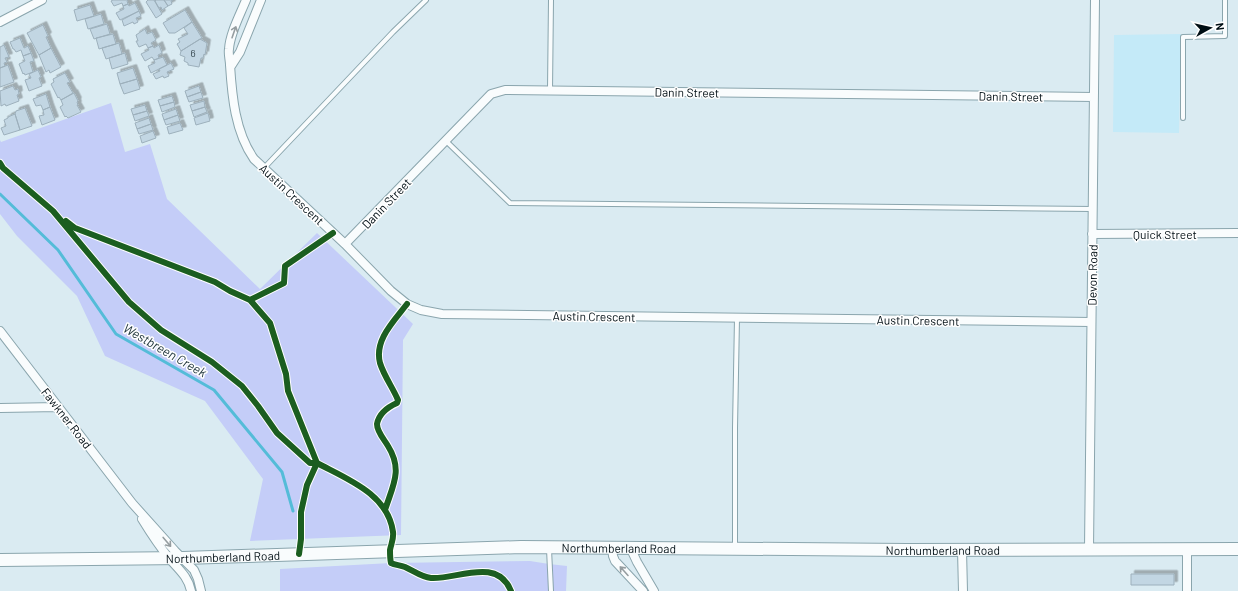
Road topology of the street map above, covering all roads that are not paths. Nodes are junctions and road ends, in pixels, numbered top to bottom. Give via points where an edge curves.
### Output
1 (42, 0) edge
2 (246, 0) edge
3 (261, 0) edge
4 (426, 0) edge
5 (551, 0) edge
6 (1095, 0) edge
7 (1225, 0) edge
8 (0, 22) edge
9 (231, 66) junction
10 (550, 90) junction
11 (1094, 97) junction
12 (1183, 118) dead end
13 (446, 141) junction
14 (264, 168) junction
15 (1093, 209) junction
16 (1238, 233) edge
17 (1092, 234) junction
18 (345, 244) junction
19 (738, 318) junction
20 (1091, 322) junction
21 (0, 332) edge
22 (58, 407) junction
23 (0, 408) edge
24 (133, 505) junction
25 (549, 547) junction
26 (612, 548) junction
27 (630, 548) junction
28 (735, 548) junction
29 (1089, 549) junction
30 (1187, 549) junction
31 (1238, 549) edge
32 (962, 550) junction
33 (169, 558) junction
34 (183, 558) junction
35 (0, 560) edge
36 (191, 591) edge
37 (201, 591) edge
38 (551, 591) edge
39 (643, 591) edge
40 (654, 591) edge
41 (963, 591) edge
42 (1187, 591) edge

1 - 8 street
9 -> 2 street, Austin Crescent via 228,50
3 - 9 street via 240,52
4 - 14 lane via 392,32
5 - 10 lane
6 - 11 street, Devon Road
7 - 12 lane via 1225,36 1184,37
9 - 14 street, Austin Crescent via 232,89 242,134 249,151
10 - 11 street, Danin Street
10 - 13 street, Danin Street via 505,90 491,94
11 - 15 street, Devon Road
13 - 15 lane via 510,203
13 - 18 street, Danin Street
14 - 18 street, Austin Crescent
15 - 17 street, Devon Road
16 - 17 street, Quick Street
17 - 20 street, Devon Road
18 - 19 street, Austin Crescent via 397,296 407,304 430,313
19 - 20 street, Austin Crescent
19 - 28 lane
20 - 29 street, Devon Road
21 - 22 street, Fawkner Road
22 - 23 street
22 - 24 street, Fawkner Road
24 - 33 street, Fawkner Road
24 -> 34 street, Fawkner Road
25 - 26 street, Northumberland Road
25 - 34 street, Northumberland Road
25 - 38 lane
26 - 27 street, Northumberland Road
39 -> 26 street via 615,561
27 - 28 street, Northumberland Road
27 - 40 street
28 - 32 street, Northumberland Road
29 - 30 street, Northumberland Road
29 - 32 street, Northumberland Road
30 - 31 street, Northumberland Road
30 - 42 street
32 - 41 street
33 - 34 street, Northumberland Road
33 - 35 street, Northumberland Road
33 - 36 street, Fawkner Road via 182,571
34 - 37 street, Fawkner Road via 194,570

